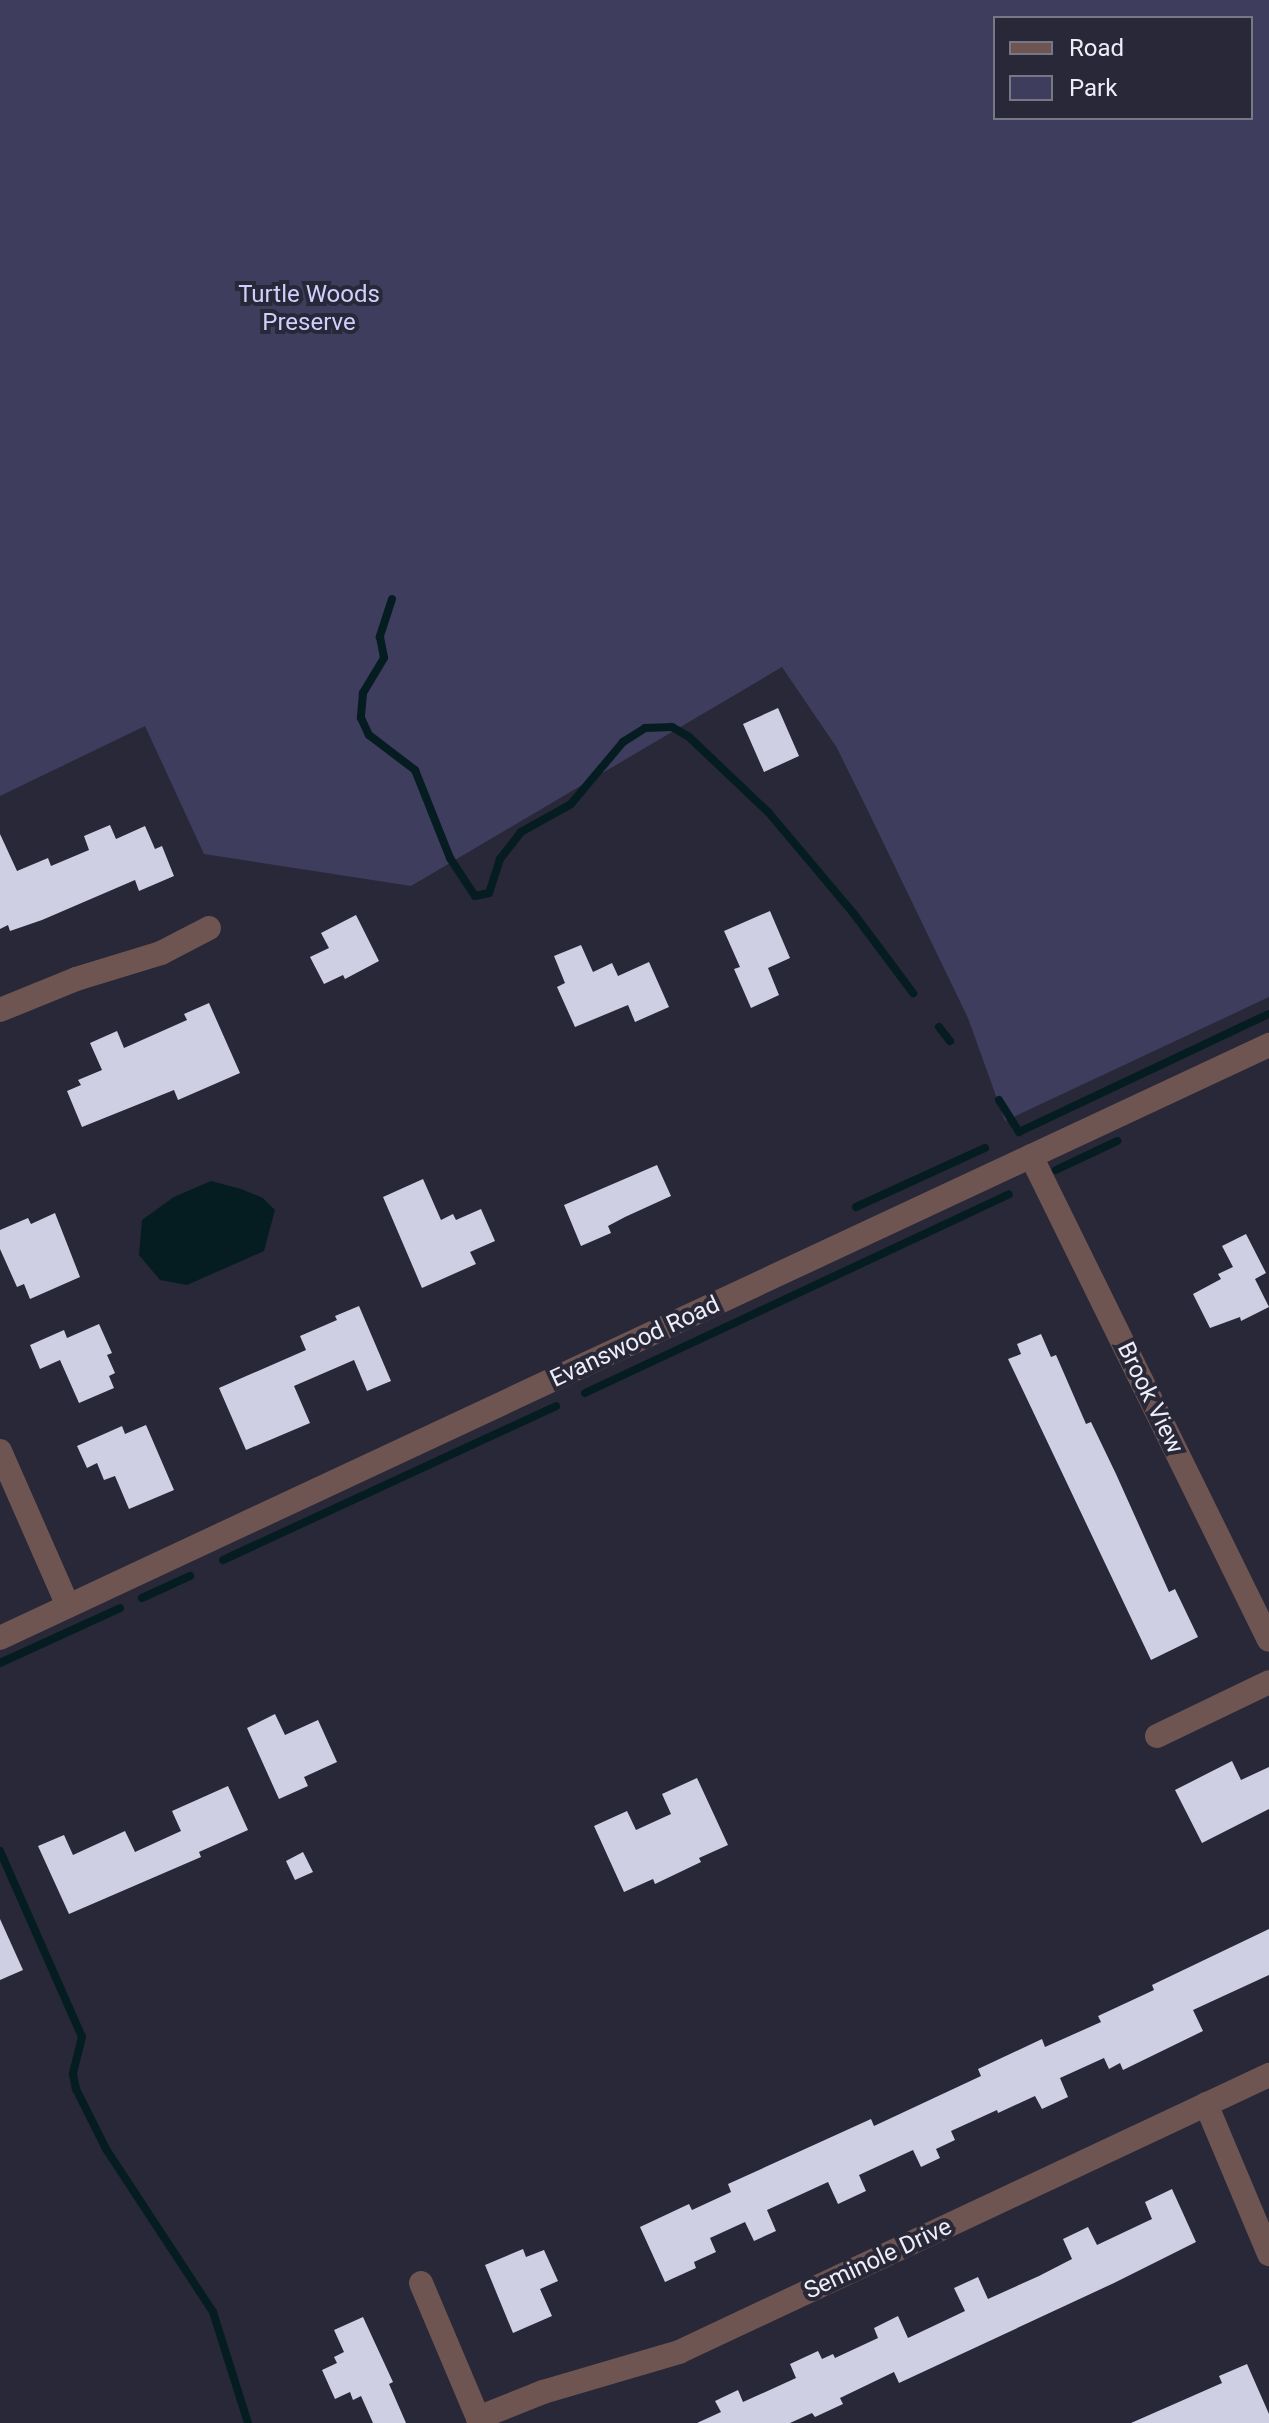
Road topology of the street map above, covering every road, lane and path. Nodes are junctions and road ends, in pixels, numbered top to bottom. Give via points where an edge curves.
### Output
1 (209, 928) dead end
2 (0, 1010) edge
3 (1269, 1045) edge
4 (1031, 1156) junction
5 (0, 1451) edge
6 (68, 1606) junction
7 (0, 1638) edge
8 (1269, 1640) edge
9 (1269, 1682) edge
10 (1157, 1736) dead end
11 (1269, 2075) edge
12 (1206, 2104) junction
13 (1269, 2254) edge
14 (421, 2283) dead end
15 (479, 2421) edge

1 - 2 street via 161,953
3 - 4 street, Evanswood Road
4 - 6 street, Evanswood Road
4 - 8 street, Brook View
5 - 6 street
6 - 7 street, Evanswood Road
9 - 10 street
11 - 12 street, Seminole Drive
12 - 13 street
12 - 15 street, Seminole Drive via 679,2352 543,2392
14 - 15 street

